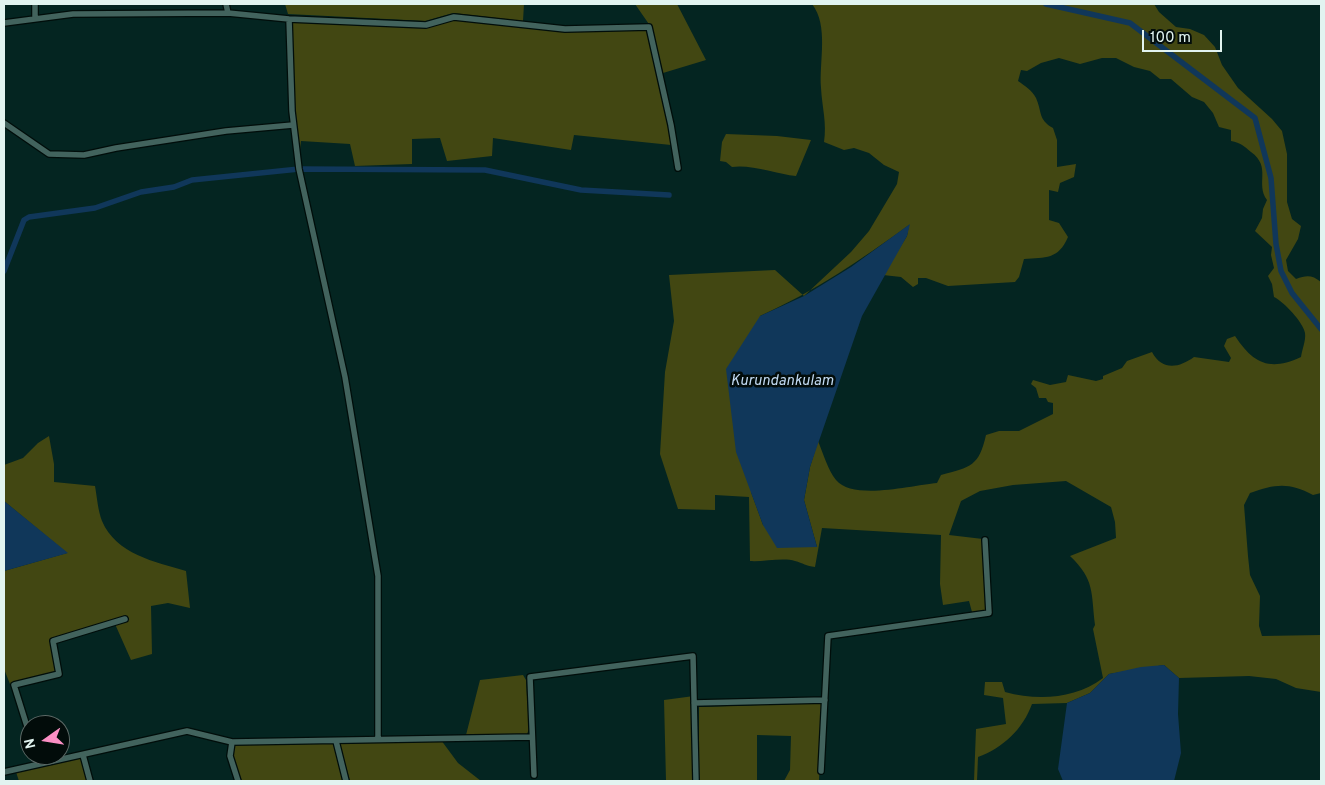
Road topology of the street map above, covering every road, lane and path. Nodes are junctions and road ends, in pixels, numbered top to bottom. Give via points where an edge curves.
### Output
1 (35, 4) edge
2 (226, 4) edge
3 (228, 13) junction
4 (35, 19) junction
5 (289, 19) junction
6 (4, 23) edge
7 (4, 123) edge
8 (294, 125) junction
9 (678, 168) dead end
10 (985, 540) dead end
11 (125, 619) dead end
12 (825, 700) junction
13 (694, 703) junction
14 (23, 715) edge
15 (532, 737) junction
16 (378, 739) junction
17 (336, 741) junction
18 (232, 742) junction
19 (83, 754) junction
20 (70, 757) edge
21 (36, 765) edge
22 (821, 771) dead end
23 (4, 772) edge
24 (534, 775) dead end
25 (90, 781) edge
26 (238, 781) edge
27 (346, 781) edge
28 (696, 781) edge

1 - 4 street
2 - 3 street
3 - 4 street via 73,14
3 - 5 street
4 - 6 street
5 - 8 street
5 - 9 street via 426,25 454,17 565,29 648,26
7 - 8 street via 49,154 84,155 218,132
8 - 16 street via 298,169 345,377 378,576
10 - 12 street via 989,612 828,636
11 - 14 street via 53,641 59,674 14,685
12 - 13 street
12 - 22 street
13 - 15 street via 693,656 530,677
13 - 28 street
15 - 16 street
15 - 24 street
16 - 17 street
17 - 18 street
17 - 27 street
18 - 19 street via 187,731
18 - 26 street via 230,756
19 - 20 street
19 - 25 street
21 - 23 street

